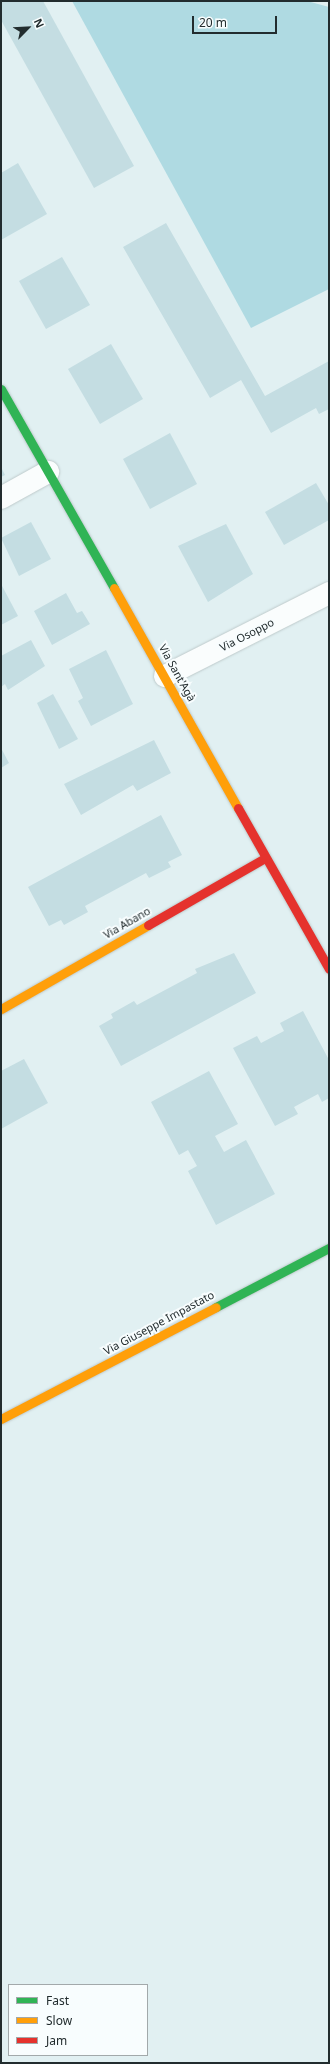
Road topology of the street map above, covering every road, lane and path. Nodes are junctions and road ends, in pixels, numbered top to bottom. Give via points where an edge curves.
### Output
1 (1, 389) edge
2 (48, 472) junction
3 (1, 498) edge
4 (329, 593) edge
5 (165, 676) junction
6 (265, 858) junction
7 (329, 969) edge
8 (1, 1009) edge
9 (329, 1248) edge
10 (1, 1419) edge

1 - 2 street, Via Sant'Agà
2 - 3 street
2 - 5 street, Via Sant'Agà
4 - 5 street, Via Osoppo
5 - 6 street, Via Sant'Agà
6 - 7 street, Via Sant'Agà
6 - 8 street, Via Abano
9 - 10 street, Via Giuseppe Impastato

